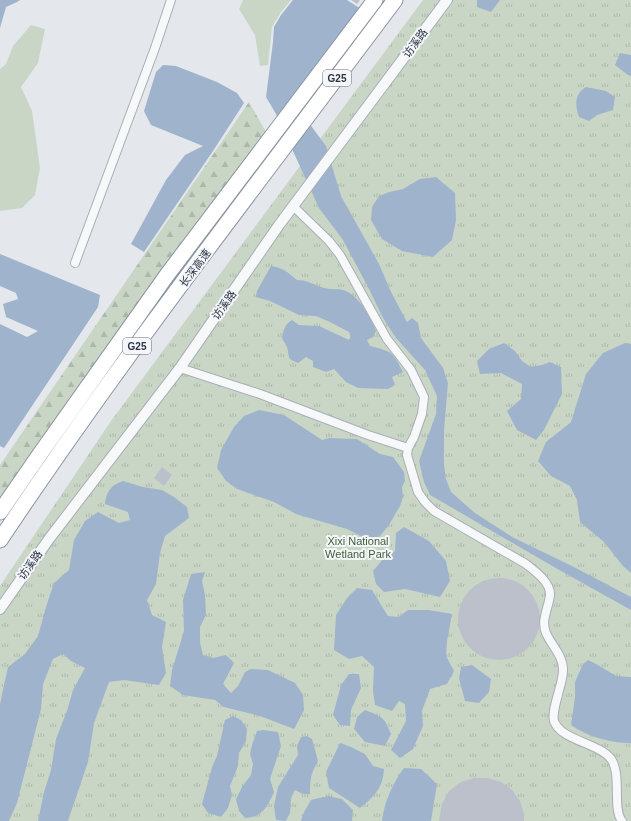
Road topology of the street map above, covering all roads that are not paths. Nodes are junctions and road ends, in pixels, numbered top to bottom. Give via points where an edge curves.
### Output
1 (171, 0) edge
2 (375, 0) edge
3 (396, 0) edge
4 (447, 0) edge
5 (293, 206) junction
6 (75, 263) dead end
7 (180, 368) junction
8 (408, 448) junction
9 (0, 512) edge
10 (0, 540) edge
11 (0, 609) edge
12 (622, 821) edge

1 - 6 street
2 - 9 highway, 长深高速 / G25 via 167,275
3 - 10 highway, 长深高速 / G25 via 57,455
4 - 5 street, 访溪路
5 - 7 street, 访溪路
5 - 8 street via 340,255 387,339 411,370 424,396 422,414
7 - 8 street
7 - 11 street, 访溪路 via 49,539
8 - 12 street via 407,455 418,492 434,511 526,564 540,575 546,585 550,594 543,622 564,671 554,721 565,734 601,750 611,759 617,776 618,809

